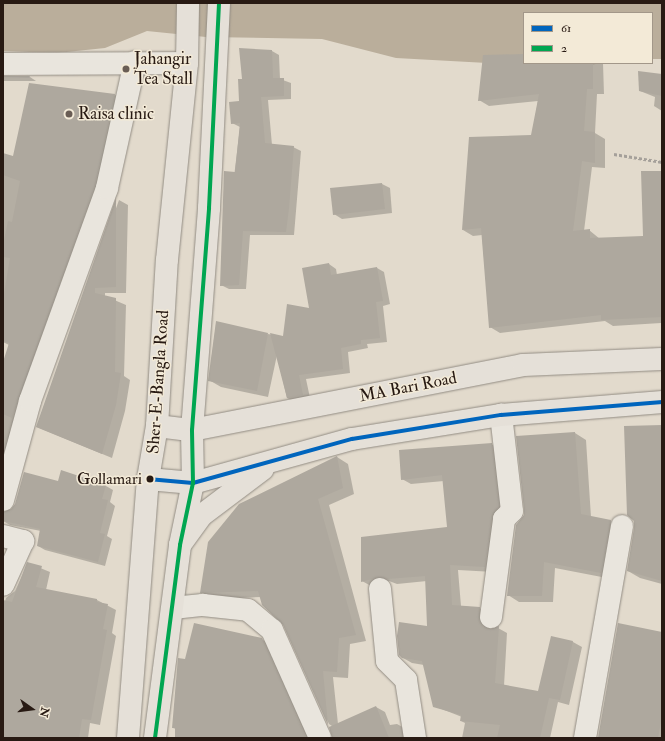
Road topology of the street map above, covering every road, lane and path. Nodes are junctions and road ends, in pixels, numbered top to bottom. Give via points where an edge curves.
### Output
1 (188, 3) edge
2 (219, 3) edge
3 (188, 56) junction
4 (135, 62) junction
5 (3, 64) edge
6 (614, 154) dead end
7 (662, 162) edge
8 (662, 359) edge
9 (662, 402) edge
10 (501, 415) junction
11 (157, 426) junction
12 (192, 430) junction
13 (278, 459) junction
14 (148, 479) junction
15 (193, 483) junction
16 (3, 500) edge
17 (622, 526) dead end
18 (3, 536) edge
19 (180, 545) junction
20 (3, 585) edge
21 (380, 589) dead end
22 (173, 608) junction
23 (491, 617) dead end
24 (128, 738) edge
25 (155, 738) edge
26 (320, 738) edge
27 (415, 738) edge
28 (586, 738) edge

1 - 3 main road, Sher-E-Bangla Road
2 - 12 main road via 218,57
3 - 4 street
3 - 11 main road, Sher-E-Bangla Road via 167,260
4 - 5 street
4 - 16 street via 107,188 30,401
6 - 7 path
8 - 12 main road, MA Bari Road via 523,365
9 - 10 main road
10 - 13 main road via 352,439
10 - 23 street via 512,511 504,519
11 - 12 main road, MA Bari Road
11 - 14 main road, Sher-E-Bangla Road
12 - 15 main road
13 - 15 main road
13 - 19 main road via 202,516
14 - 15 main road
14 - 24 main road, Sher-E-Bangla Road
15 - 19 main road
17 - 28 street
18 - 20 street via 23,541
19 - 22 main road
21 - 27 street via 387,661 406,680
22 - 25 main road
22 - 26 street via 203,605 248,610 272,630

